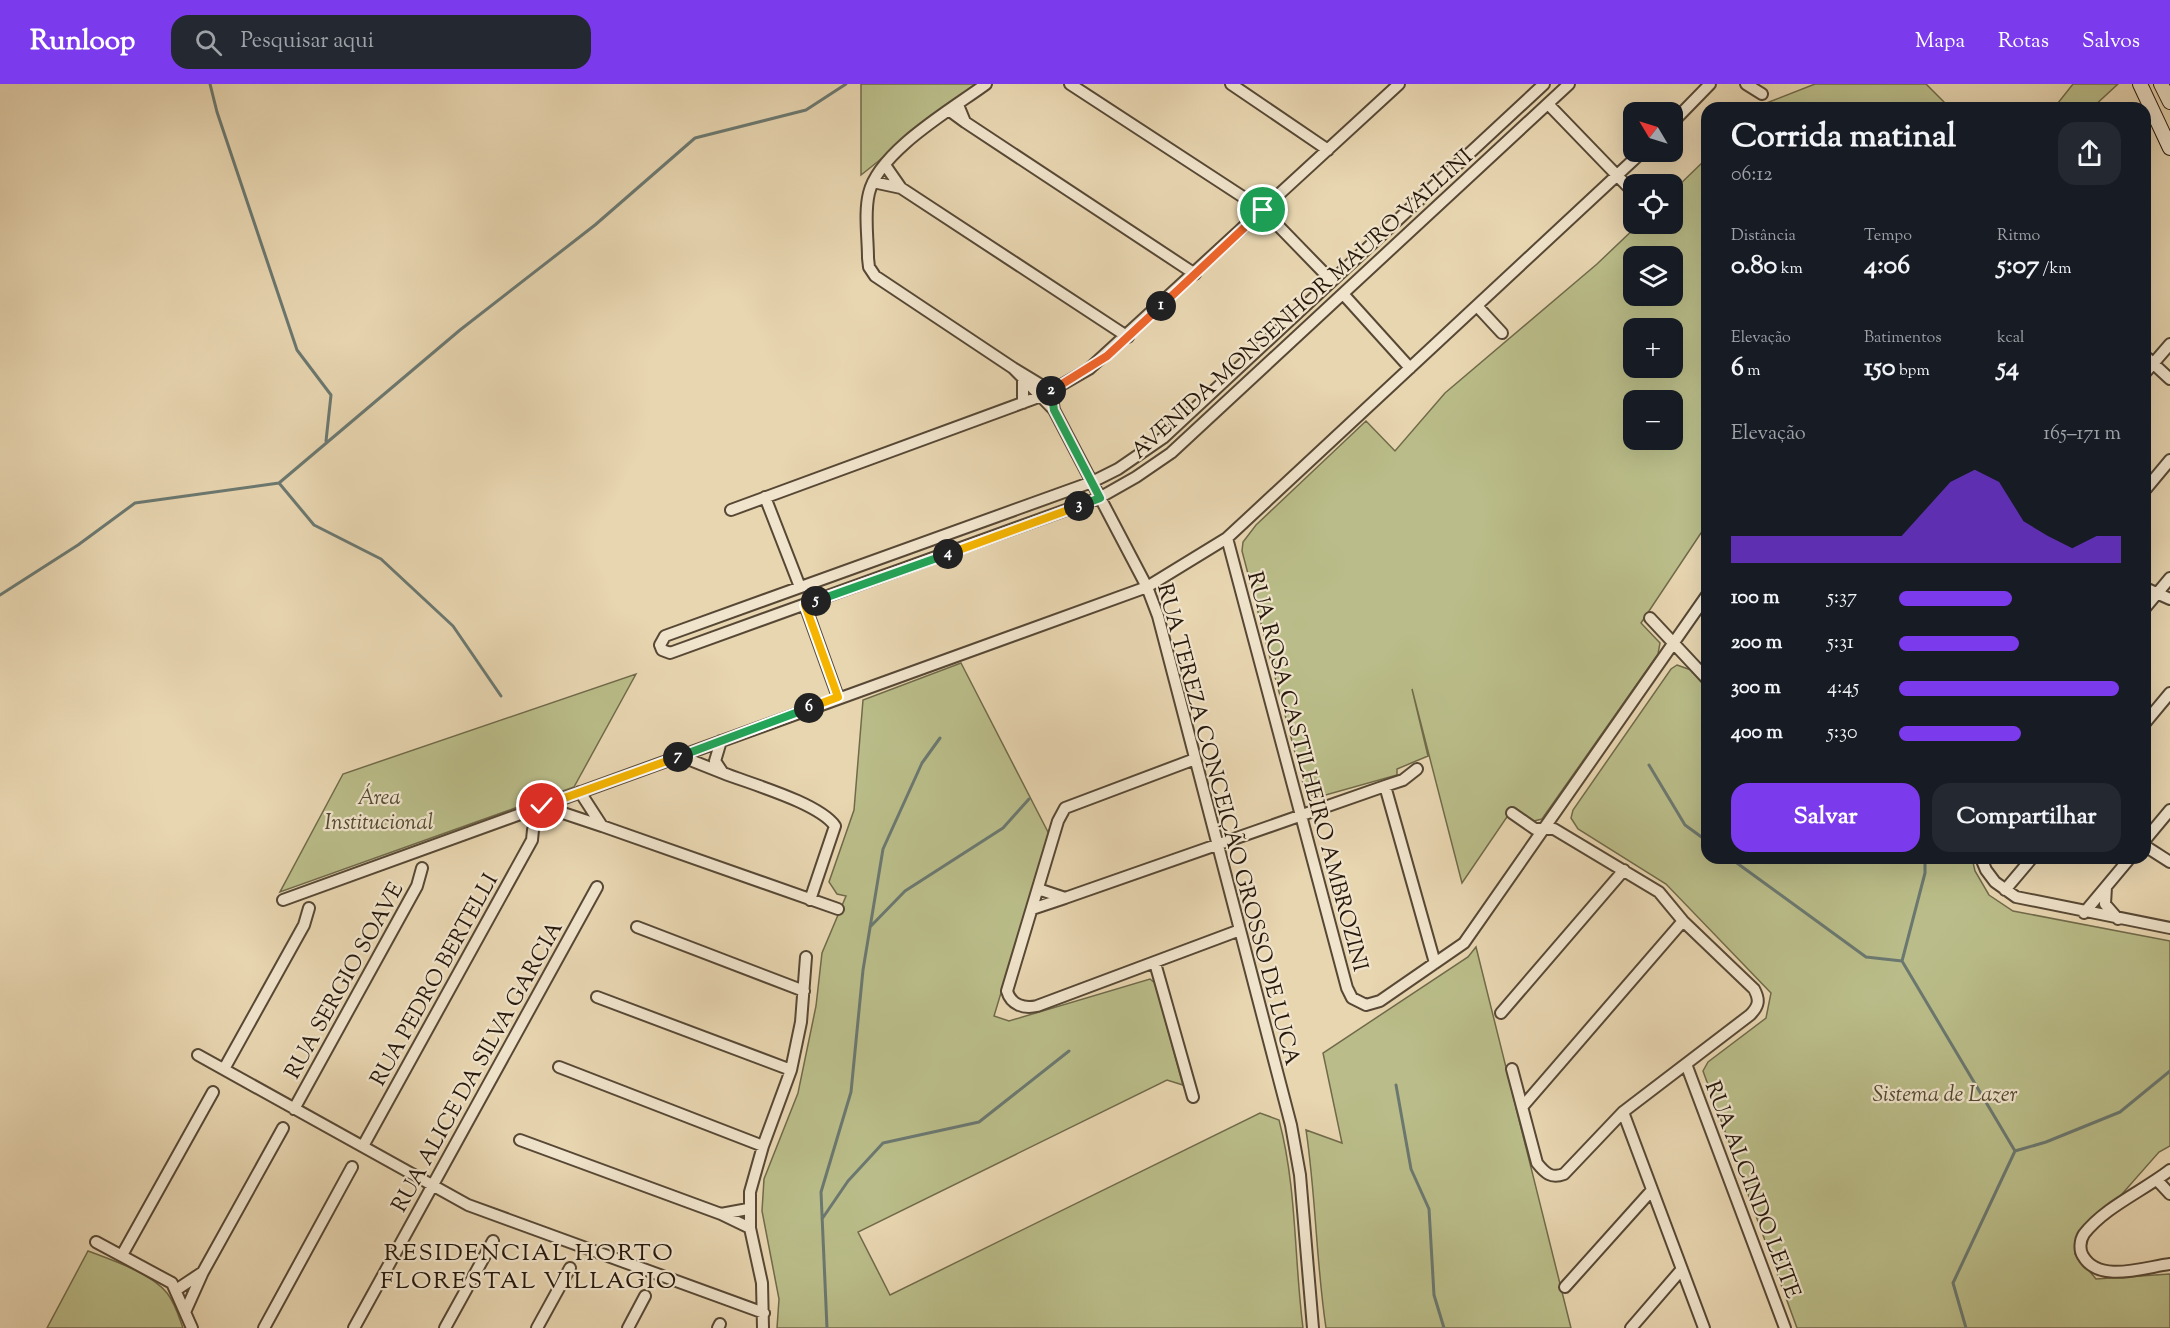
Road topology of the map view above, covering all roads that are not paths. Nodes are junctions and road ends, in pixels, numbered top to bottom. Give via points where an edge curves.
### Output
1 (986, 84) edge
2 (1070, 84) edge
3 (1231, 84) edge
4 (1398, 84) edge
5 (1569, 84) edge
6 (1710, 84) edge
7 (1746, 84) edge
8 (2140, 84) edge
9 (2161, 84) edge
10 (1536, 86) edge
11 (1762, 94) dead end
12 (2145, 102) edge
13 (2170, 102) edge
14 (1548, 104) junction
15 (954, 108) junction
16 (1683, 112) edge
17 (2151, 119) edge
18 (2170, 148) edge
19 (1328, 150) junction
20 (1632, 162) edge
21 (878, 173) junction
22 (1617, 176) junction
23 (1623, 182) edge
24 (901, 188) junction
25 (1263, 210) junction
26 (1195, 274) junction
27 (1332, 281) junction
28 (1344, 295) junction
29 (1477, 306) junction
30 (1502, 333) dead end
31 (1128, 337) junction
32 (2170, 344) edge
33 (2151, 358) edge
34 (2151, 361) edge
35 (1013, 368) junction
36 (1410, 368) junction
37 (1023, 378) junction
38 (2170, 379) edge
39 (1051, 391) junction
40 (1038, 397) junction
41 (1023, 402) junction
42 (1054, 410) junction
43 (2170, 460) edge
44 (1092, 482) junction
45 (2151, 483) edge
46 (765, 497) junction
47 (1100, 498) junction
48 (730, 510) dead end
49 (1227, 538) junction
50 (2170, 578) edge
51 (800, 587) junction
52 (1147, 587) junction
53 (2151, 591) edge
54 (2157, 594) junction
55 (2170, 599) edge
56 (2151, 601) edge
57 (1701, 604) edge
58 (805, 605) junction
59 (1650, 618) dead end
60 (1675, 644) junction
61 (1701, 672) edge
62 (2170, 693) edge
63 (838, 697) junction
64 (2151, 716) edge
65 (721, 741) junction
66 (706, 746) junction
67 (680, 756) junction
68 (1194, 759) junction
69 (715, 761) junction
70 (1417, 769) dead end
71 (723, 773) junction
72 (1385, 786) junction
73 (575, 793) junction
74 (542, 806) junction
75 (2170, 810) edge
76 (1512, 813) dead end
77 (1302, 814) junction
78 (583, 819) junction
79 (602, 826) junction
80 (1546, 828) junction
81 (533, 830) dead end
82 (2151, 833) edge
83 (1219, 845) junction
84 (2151, 850) edge
85 (2170, 862) edge
86 (1984, 864) edge
87 (2027, 864) edge
88 (2125, 864) edge
89 (422, 868) dead end
90 (1624, 870) junction
91 (597, 887) dead end
92 (2106, 887) junction
93 (1038, 889) junction
94 (2005, 890) junction
95 (1065, 898) junction
96 (283, 900) dead end
97 (810, 900) junction
98 (309, 908) dead end
99 (838, 909) dead end
100 (1032, 909) junction
101 (2084, 913) junction
102 (2118, 919) junction
103 (1683, 921) junction
104 (637, 927) dead end
105 (2170, 928) edge
106 (1240, 930) junction
107 (806, 957) dead end
108 (1155, 963) junction
109 (1435, 963) junction
110 (804, 991) junction
111 (597, 997) dead end
112 (1501, 1013) dead end
113 (198, 1055) dead end
114 (1686, 1064) junction
115 (559, 1067) dead end
116 (224, 1069) junction
117 (1512, 1069) dead end
118 (791, 1070) junction
119 (213, 1092) dead end
120 (1193, 1097) dead end
121 (1523, 1106) junction
122 (294, 1108) junction
123 (1623, 1112) junction
124 (283, 1128) dead end
125 (520, 1140) dead end
126 (363, 1146) junction
127 (763, 1146) junction
128 (352, 1167) dead end
129 (2170, 1170) edge
130 (2157, 1180) junction
131 (433, 1185) junction
132 (1652, 1190) junction
133 (2170, 1194) edge
134 (748, 1209) junction
135 (721, 1214) junction
136 (750, 1228) junction
137 (493, 1241) dead end
138 (96, 1242) dead end
139 (122, 1255) junction
140 (2170, 1264) edge
141 (570, 1268) dead end
142 (1682, 1269) junction
143 (203, 1272) junction
144 (1565, 1287) dead end
145 (176, 1290) junction
146 (645, 1296) dead end
147 (186, 1310) junction
148 (764, 1313) junction
149 (192, 1328) edge
150 (264, 1328) edge
151 (354, 1328) edge
152 (445, 1328) edge
153 (537, 1328) edge
154 (628, 1328) edge
155 (763, 1328) edge
156 (1313, 1328) edge
157 (1631, 1328) edge
158 (1704, 1328) edge
159 (1785, 1328) edge

1 - 15 street
2 - 25 street
3 - 19 street
4 - 19 street
5 - 14 street, AVENIDA MONSENHOR MAURO VALLINI
6 - 16 street
7 - 11 street
8 - 12 main road
9 - 13 main road
10 - 27 street, AVENIDA MONSENHOR MAURO VALLINI
14 - 22 street
14 - 28 street, AVENIDA MONSENHOR MAURO VALLINI
15 - 21 street
15 - 26 street via 965,122
17 - 18 main road
19 - 25 street
20 - 22 street
21 - 24 street
21 - 24 street
21 - 35 street, RUA TEREZA CONCEIÇÃO GROSSO DE LUCA via 867,212 869,267 875,276
22 - 23 street
22 - 29 street
24 - 31 street
25 - 26 street
25 - 27 street
26 - 31 street
27 - 44 street, AVENIDA MONSENHOR MAURO VALLINI via 1163,438
28 - 36 street
28 - 47 street, AVENIDA MONSENHOR MAURO VALLINI via 1171,453
29 - 30 street
29 - 36 street
31 - 39 street via 1089,369
32 - 33 street
34 - 38 street
35 - 37 street, RUA TEREZA CONCEIÇÃO GROSSO DE LUCA
35 - 39 street, RUA TEREZA CONCEIÇÃO GROSSO DE LUCA
36 - 49 street
37 - 40 street, RUA TEREZA CONCEIÇÃO GROSSO DE LUCA
37 - 41 street
39 - 40 street
39 - 42 street, RUA TEREZA CONCEIÇÃO GROSSO DE LUCA
40 - 41 street
40 - 42 street, RUA TEREZA CONCEIÇÃO GROSSO DE LUCA
41 - 46 street
42 - 44 street, RUA TEREZA CONCEIÇÃO GROSSO DE LUCA
43 - 45 street
44 - 47 street, RUA TEREZA CONCEIÇÃO GROSSO DE LUCA
44 - 51 street, AVENIDA MONSENHOR MAURO VALLINI
46 - 48 street
46 - 51 street
47 - 52 street, RUA TEREZA CONCEIÇÃO GROSSO DE LUCA
47 - 58 street, AVENIDA MONSENHOR MAURO VALLINI
49 - 52 street
49 - 77 street, RUA ROSA CASTILHEIRO AMBROZINI
50 - 54 street
51 - 58 street, AVENIDA MONSENHOR MAURO VALLINI via 665,636 660,645 670,653
52 - 63 street
52 - 68 street, RUA TEREZA CONCEIÇÃO GROSSO DE LUCA
53 - 54 street
54 - 55 street
54 - 56 street
57 - 60 street
58 - 63 street
59 - 60 street
60 - 61 street
60 - 80 street
62 - 64 street
63 - 65 street
65 - 66 street
65 - 69 street
66 - 67 street
66 - 69 street
67 - 71 street
67 - 73 street
68 - 83 street, RUA TEREZA CONCEIÇÃO GROSSO DE LUCA
68 - 93 street via 1065,808
69 - 71 street
70 - 72 street
71 - 97 street via 815,809 835,826
72 - 77 street
72 - 109 street
73 - 74 street
73 - 78 street via 569,807
73 - 79 street
74 - 78 street
74 - 96 street
75 - 82 street
76 - 80 street via 1535,829
77 - 83 street
77 - 109 street, RUA ROSA CASTILHEIRO AMBROZINI via 1352,998 1366,1005 1380,1001
78 - 79 street
79 - 97 street
80 - 90 street
80 - 109 street via 1464,943
81 - 126 street, RUA PEDRO BERTELLI via 532,840
83 - 95 street
83 - 106 street, RUA TEREZA CONCEIÇÃO GROSSO DE LUCA
84 - 85 street
86 - 94 street
87 - 94 street
88 - 92 street
89 - 122 street, RUA SERGIO SOAVE via 417,886
90 - 103 street via 1659,892
90 - 112 street
91 - 131 street, RUA ALICE DA SILVA GARCIA
92 - 101 street
92 - 102 street via 2105,904
93 - 95 street
93 - 100 street
94 - 101 street via 2028,902
95 - 100 street
97 - 99 street
98 - 116 street via 304,925
100 - 108 street via 1008,985 1008,997 1018,1005 1037,1006
101 - 102 street
102 - 105 street
103 - 114 street via 1754,989 1758,1002 1750,1015
103 - 121 street
104 - 110 street
106 - 108 street
106 - 156 street, RUA TEREZA CONCEIÇÃO GROSSO DE LUCA via 1291,1125 1300,1175
107 - 110 street
108 - 120 street
110 - 118 street
111 - 118 street
113 - 116 street
114 - 123 street
114 - 159 street, RUA ALCINDO LEITE
115 - 127 street
116 - 122 street
117 - 121 street
118 - 127 street
119 - 139 street
121 - 123 street via 1537,1163 1556,1177 1564,1174
122 - 126 street
123 - 132 street
124 - 143 street
125 - 135 street
126 - 131 street
127 - 134 street
128 - 150 street
129 - 130 street
130 - 133 street
130 - 140 street via 2110,1211 2084,1235 2081,1254 2094,1267 2108,1272
131 - 148 street via 468,1205
131 - 151 street, RUA ALICE DA SILVA GARCIA
132 - 142 street
132 - 144 street
134 - 135 street
134 - 136 street
135 - 136 street
136 - 148 street
137 - 152 street
138 - 139 street
139 - 145 street via 166,1279
141 - 153 street
142 - 157 street
142 - 158 street
143 - 145 street
143 - 147 street
145 - 147 street
146 - 154 street
147 - 149 street
148 - 155 street

